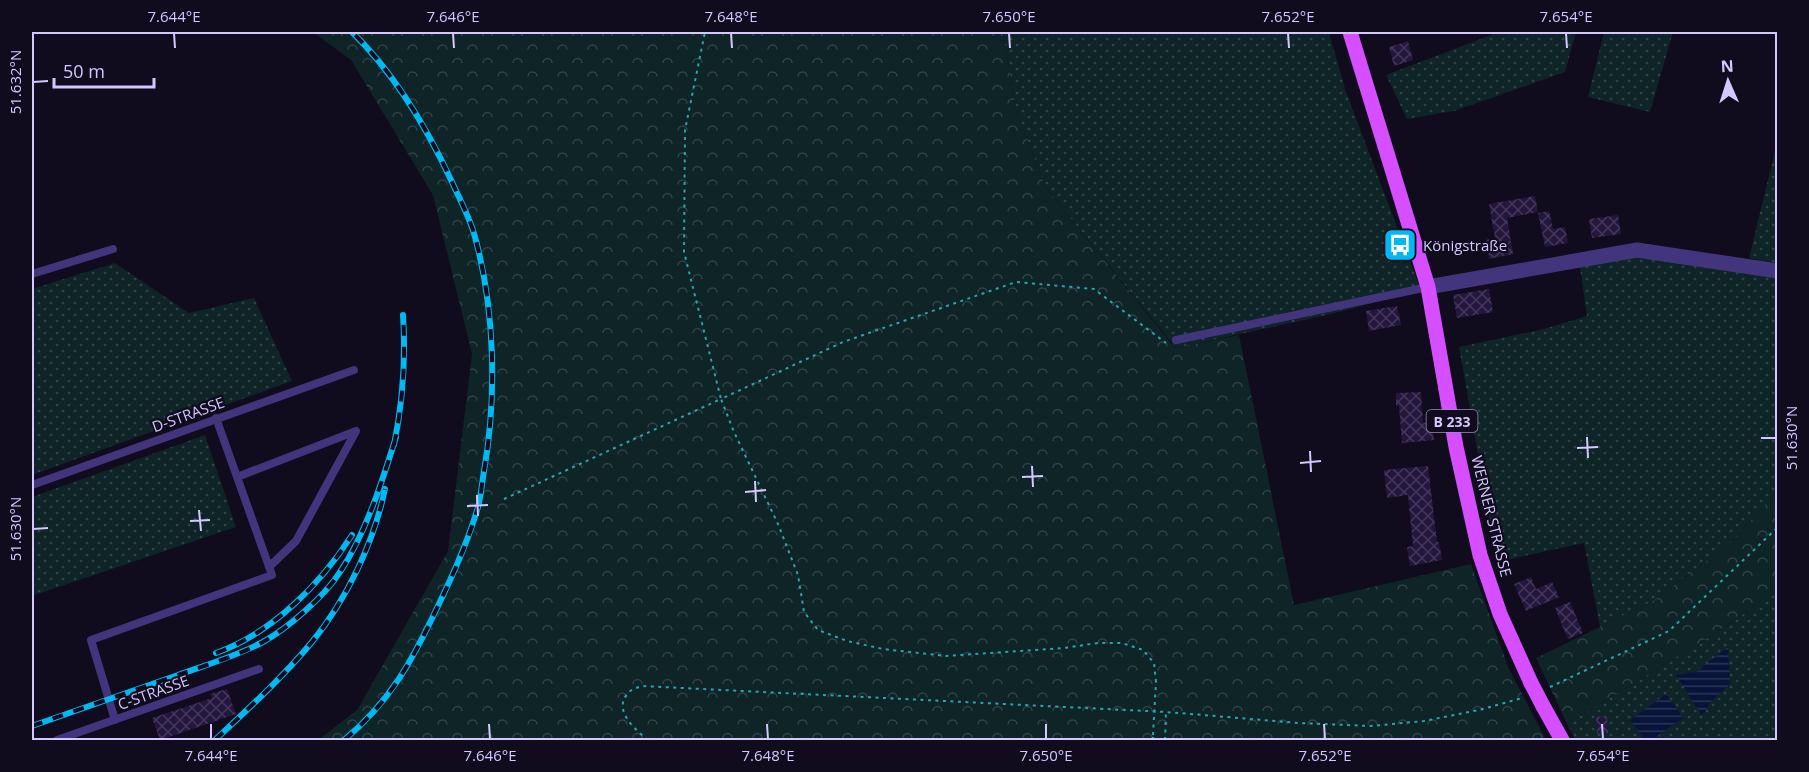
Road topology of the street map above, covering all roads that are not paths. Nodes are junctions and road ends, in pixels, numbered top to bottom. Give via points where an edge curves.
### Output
1 (1350, 32) edge
2 (113, 249) dead end
3 (1778, 271) edge
4 (32, 274) edge
5 (1428, 286) junction
6 (1176, 340) road end
7 (354, 370) dead end
8 (216, 418) junction
9 (237, 477) junction
10 (32, 485) edge
11 (269, 567) junction
12 (259, 669) dead end
13 (115, 720) junction
14 (57, 741) edge
15 (1562, 741) edge

1 - 5 main road, WERNER STRASSE / B 233
2 - 4 lane
3 - 5 street via 1637,250
5 - 6 lane
5 - 15 main road, WERNER STRASSE / B 233, bridge via 1475,538 1529,690 1543,706
7 - 8 lane, D-STRASSE
8 - 9 lane
8 - 10 lane, D-STRASSE
9 - 11 lane
9 - 11 lane via 356,431 296,542
11 - 13 lane via 272,575 91,640
12 - 13 lane, C-STRASSE
13 - 14 lane, C-STRASSE

